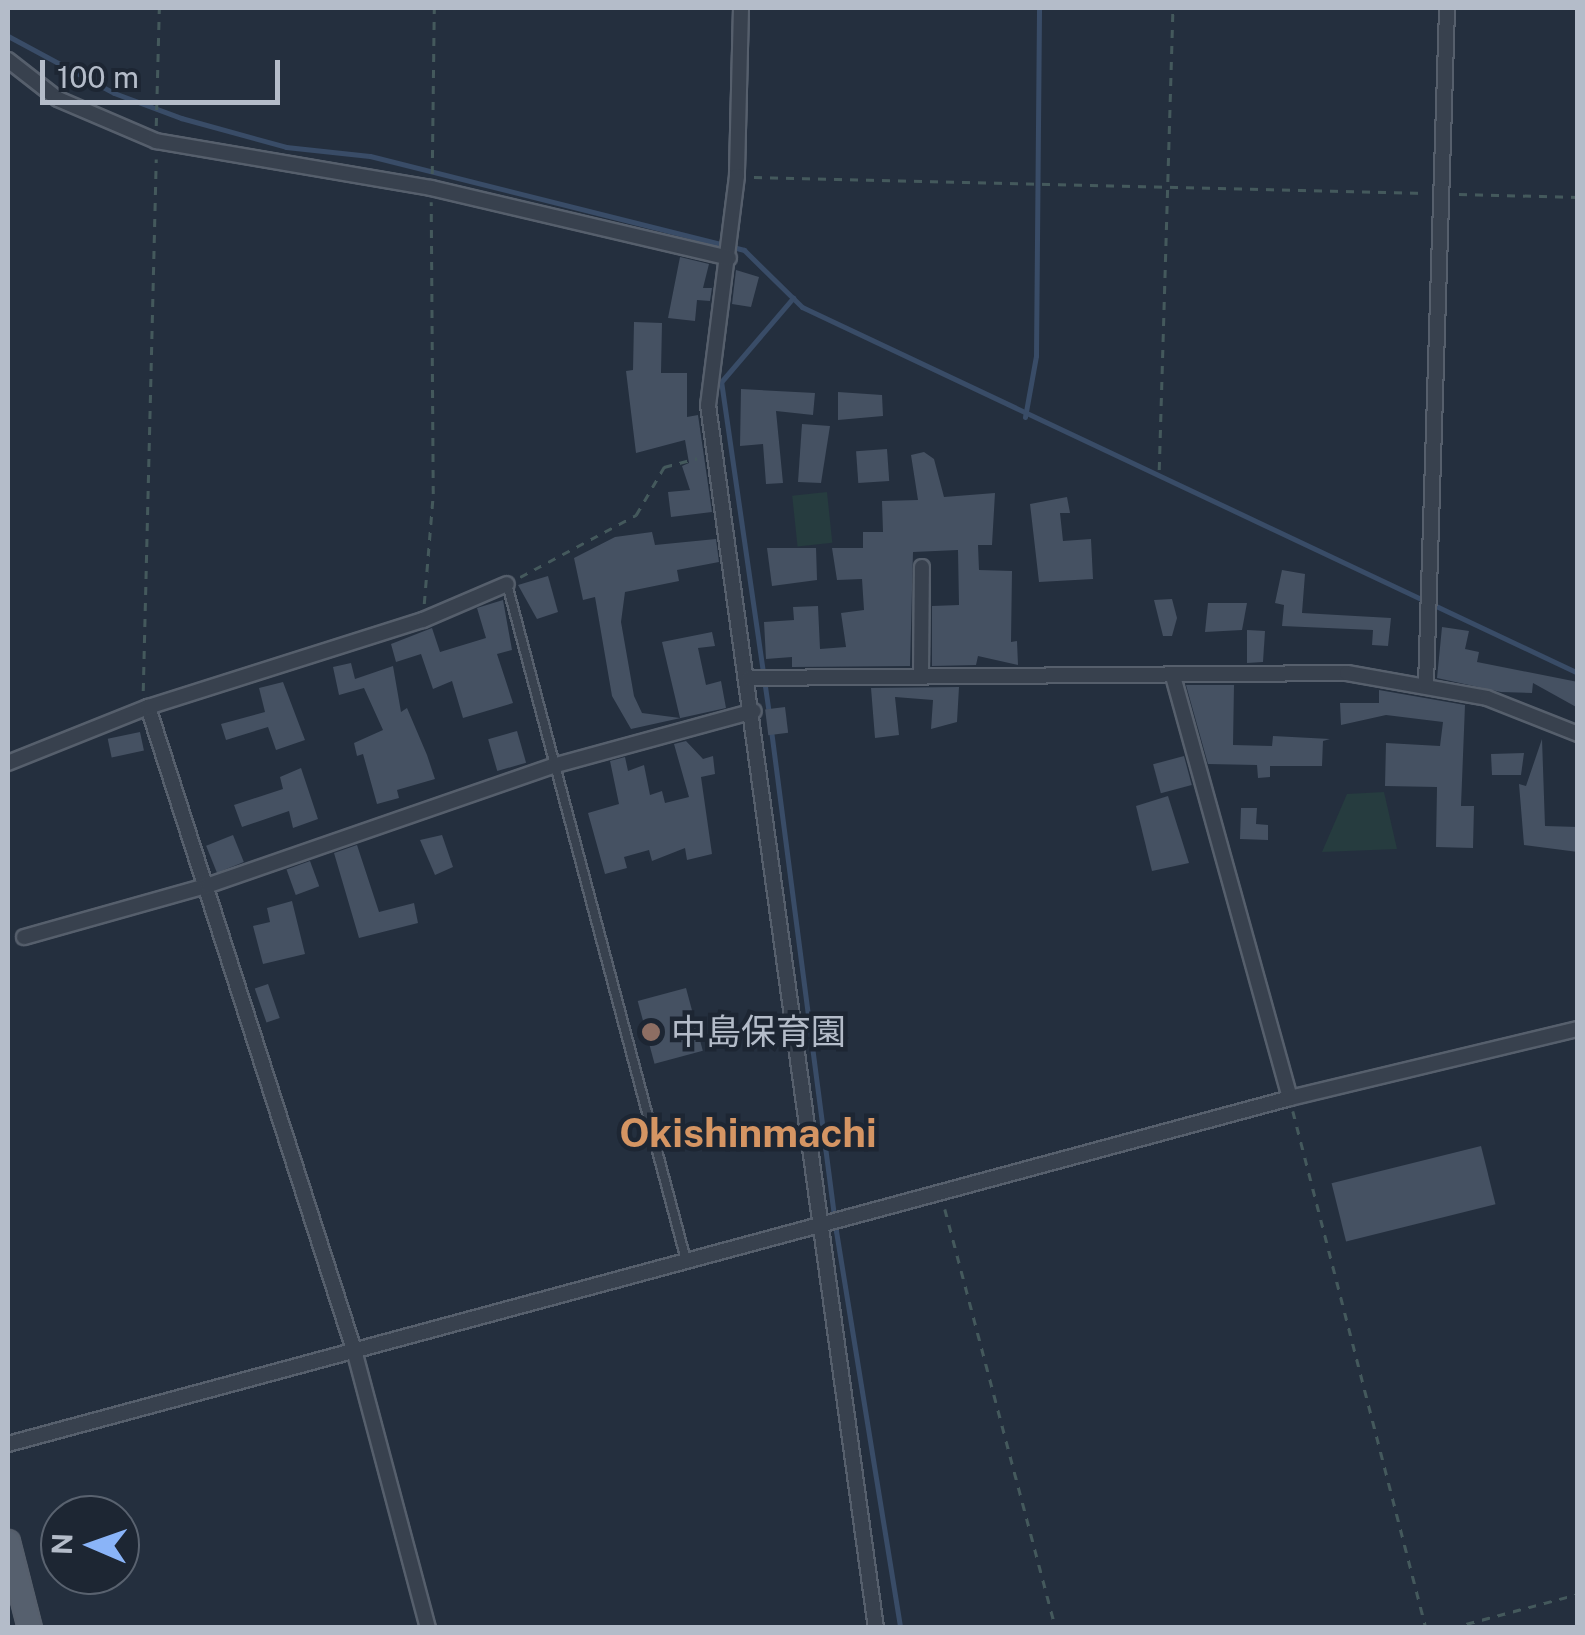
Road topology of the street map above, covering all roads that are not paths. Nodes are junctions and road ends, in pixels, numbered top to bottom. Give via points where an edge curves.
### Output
1 (742, 8) edge
2 (1447, 8) edge
3 (8, 60) edge
4 (729, 258) junction
5 (922, 567) dead end
6 (507, 584) joint
7 (920, 672) junction
8 (1173, 676) junction
9 (749, 678) junction
10 (1426, 685) junction
11 (148, 708) junction
12 (754, 711) junction
13 (1578, 734) edge
14 (8, 762) edge
15 (553, 766) junction
16 (210, 885) junction
17 (24, 937) dead end
18 (1578, 1028) edge
19 (1290, 1098) junction
20 (822, 1223) junction
21 (686, 1260) junction
22 (354, 1350) junction
23 (8, 1444) edge
24 (8, 1542) edge
25 (30, 1628) edge
26 (428, 1628) edge
27 (876, 1628) edge

1 - 4 street
2 - 10 street
3 - 4 street via 58,99 156,141 432,188
4 - 9 street via 709,369
5 - 7 street
6 - 11 street via 423,620
6 - 15 lane
7 - 8 street
7 - 9 street
8 - 10 street via 1346,673
8 - 19 street
9 - 12 street
10 - 13 street via 1487,698
11 - 14 street
11 - 16 street
12 - 15 street
12 - 20 street
15 - 16 street
15 - 21 lane
16 - 17 street
16 - 22 street
18 - 19 street
19 - 20 street
20 - 21 street
20 - 27 street
21 - 22 street
22 - 23 street
22 - 26 street
24 - 25 main road

